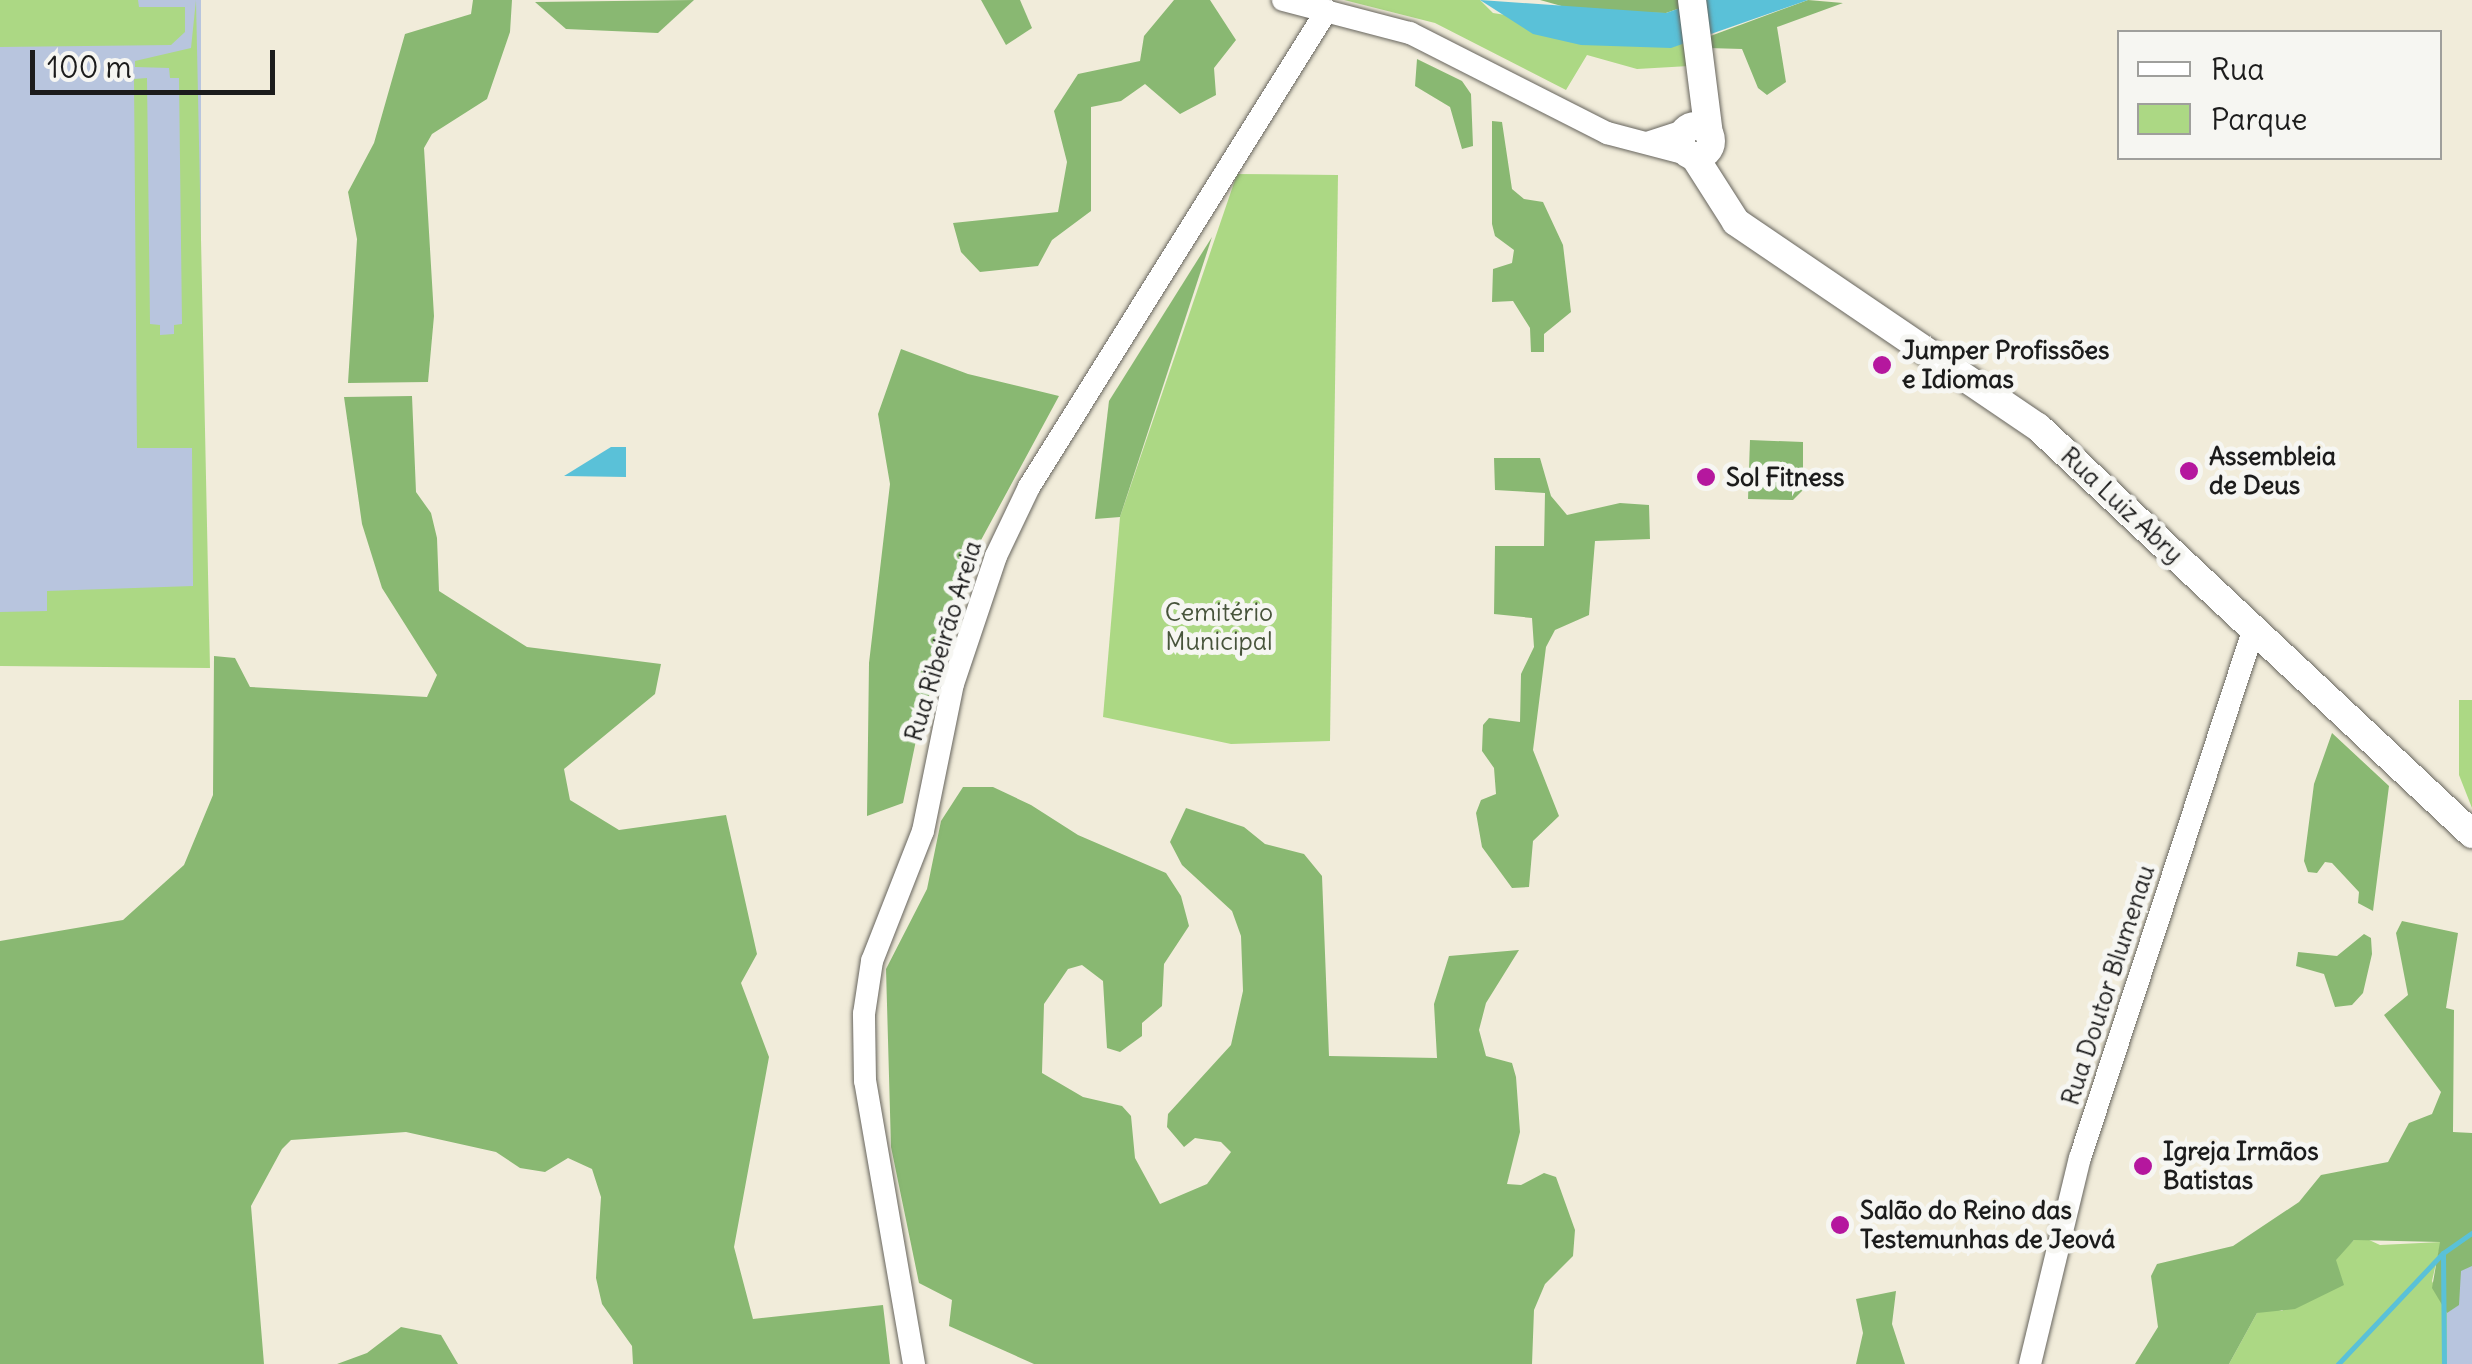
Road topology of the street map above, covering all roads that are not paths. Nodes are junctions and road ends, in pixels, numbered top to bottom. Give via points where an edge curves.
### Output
1 (1284, 0) edge
2 (1692, 0) edge
3 (1327, 10) junction
4 (1697, 141) junction
5 (2254, 628) junction
6 (2472, 834) edge
7 (914, 1364) edge
8 (2030, 1364) edge

1 - 3 street
2 - 4 main road, Rua Luiz Abry via 1702,72
3 - 4 street via 1445,47 1593,127 1644,144
3 - 7 street, Rua Ribeirão Areia via 1029,487 996,556 953,684 923,831 872,961 864,1014 868,1096
4 - 5 main road, Rua Luiz Abry via 1736,222 2014,408
5 - 6 main road, Rua Luiz Abry
5 - 8 street, Rua Doutor Blumenau via 2080,1158

